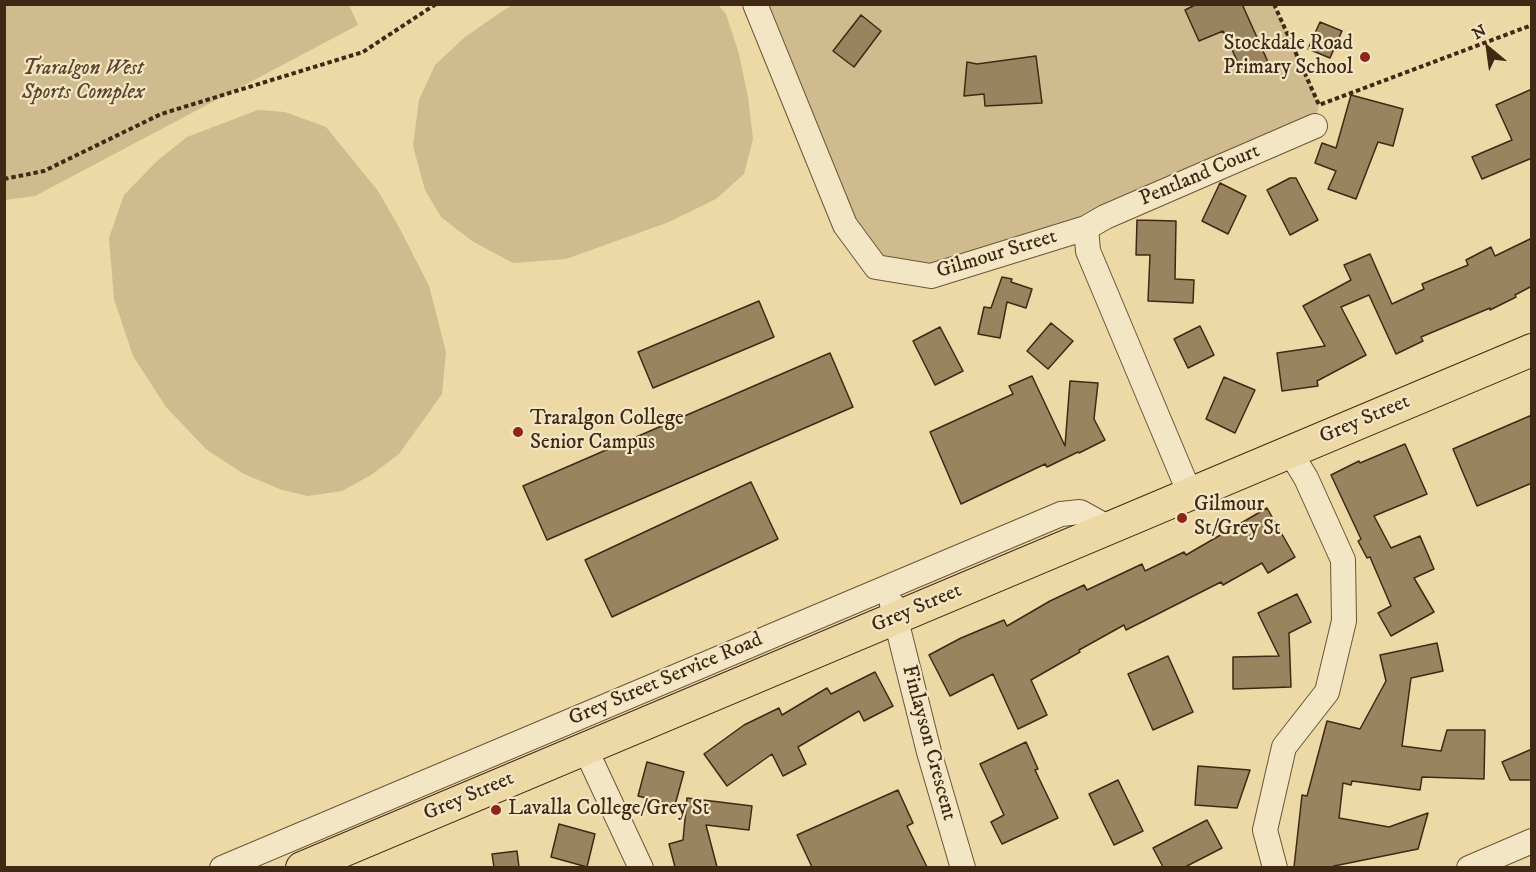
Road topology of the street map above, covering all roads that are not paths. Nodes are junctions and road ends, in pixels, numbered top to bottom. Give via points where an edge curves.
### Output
1 (755, 4) edge
2 (1315, 126) dead end
3 (1086, 228) junction
4 (1532, 350) edge
5 (1290, 452) junction
6 (1190, 494) junction
7 (1109, 528) junction
8 (887, 587) junction
9 (895, 618) junction
10 (607, 705) junction
11 (624, 732) junction
12 (585, 748) junction
13 (286, 840) junction
14 (1532, 841) edge
15 (222, 867) edge
16 (302, 867) edge
17 (642, 867) edge
18 (963, 867) edge
19 (1275, 867) edge
20 (1470, 867) edge

1 - 3 street, Gilmour Street via 845,225 876,267 931,276
2 - 3 street, Pentland Court
3 - 6 street, Gilmour Street via 1088,251
4 - 5 main road, Grey Street
5 - 6 main road, Grey Street
5 - 19 street via 1343,560 1344,621 1327,692 1284,747 1265,830
6 - 7 main road, Grey Street
7 - 8 street, Grey Street Service Road via 1080,512 1061,514
7 - 9 main road, Grey Street
8 - 9 street, Finlayson Crescent
8 - 10 street, Grey Street Service Road
9 - 11 main road, Grey Street
9 - 18 street, Finlayson Crescent
10 - 11 street
10 - 13 street, Grey Street Service Road
11 - 12 main road, Grey Street
12 - 16 main road, Grey Street
12 - 17 street
13 - 15 street, Grey Street Service Road
13 - 16 street
14 - 20 street

